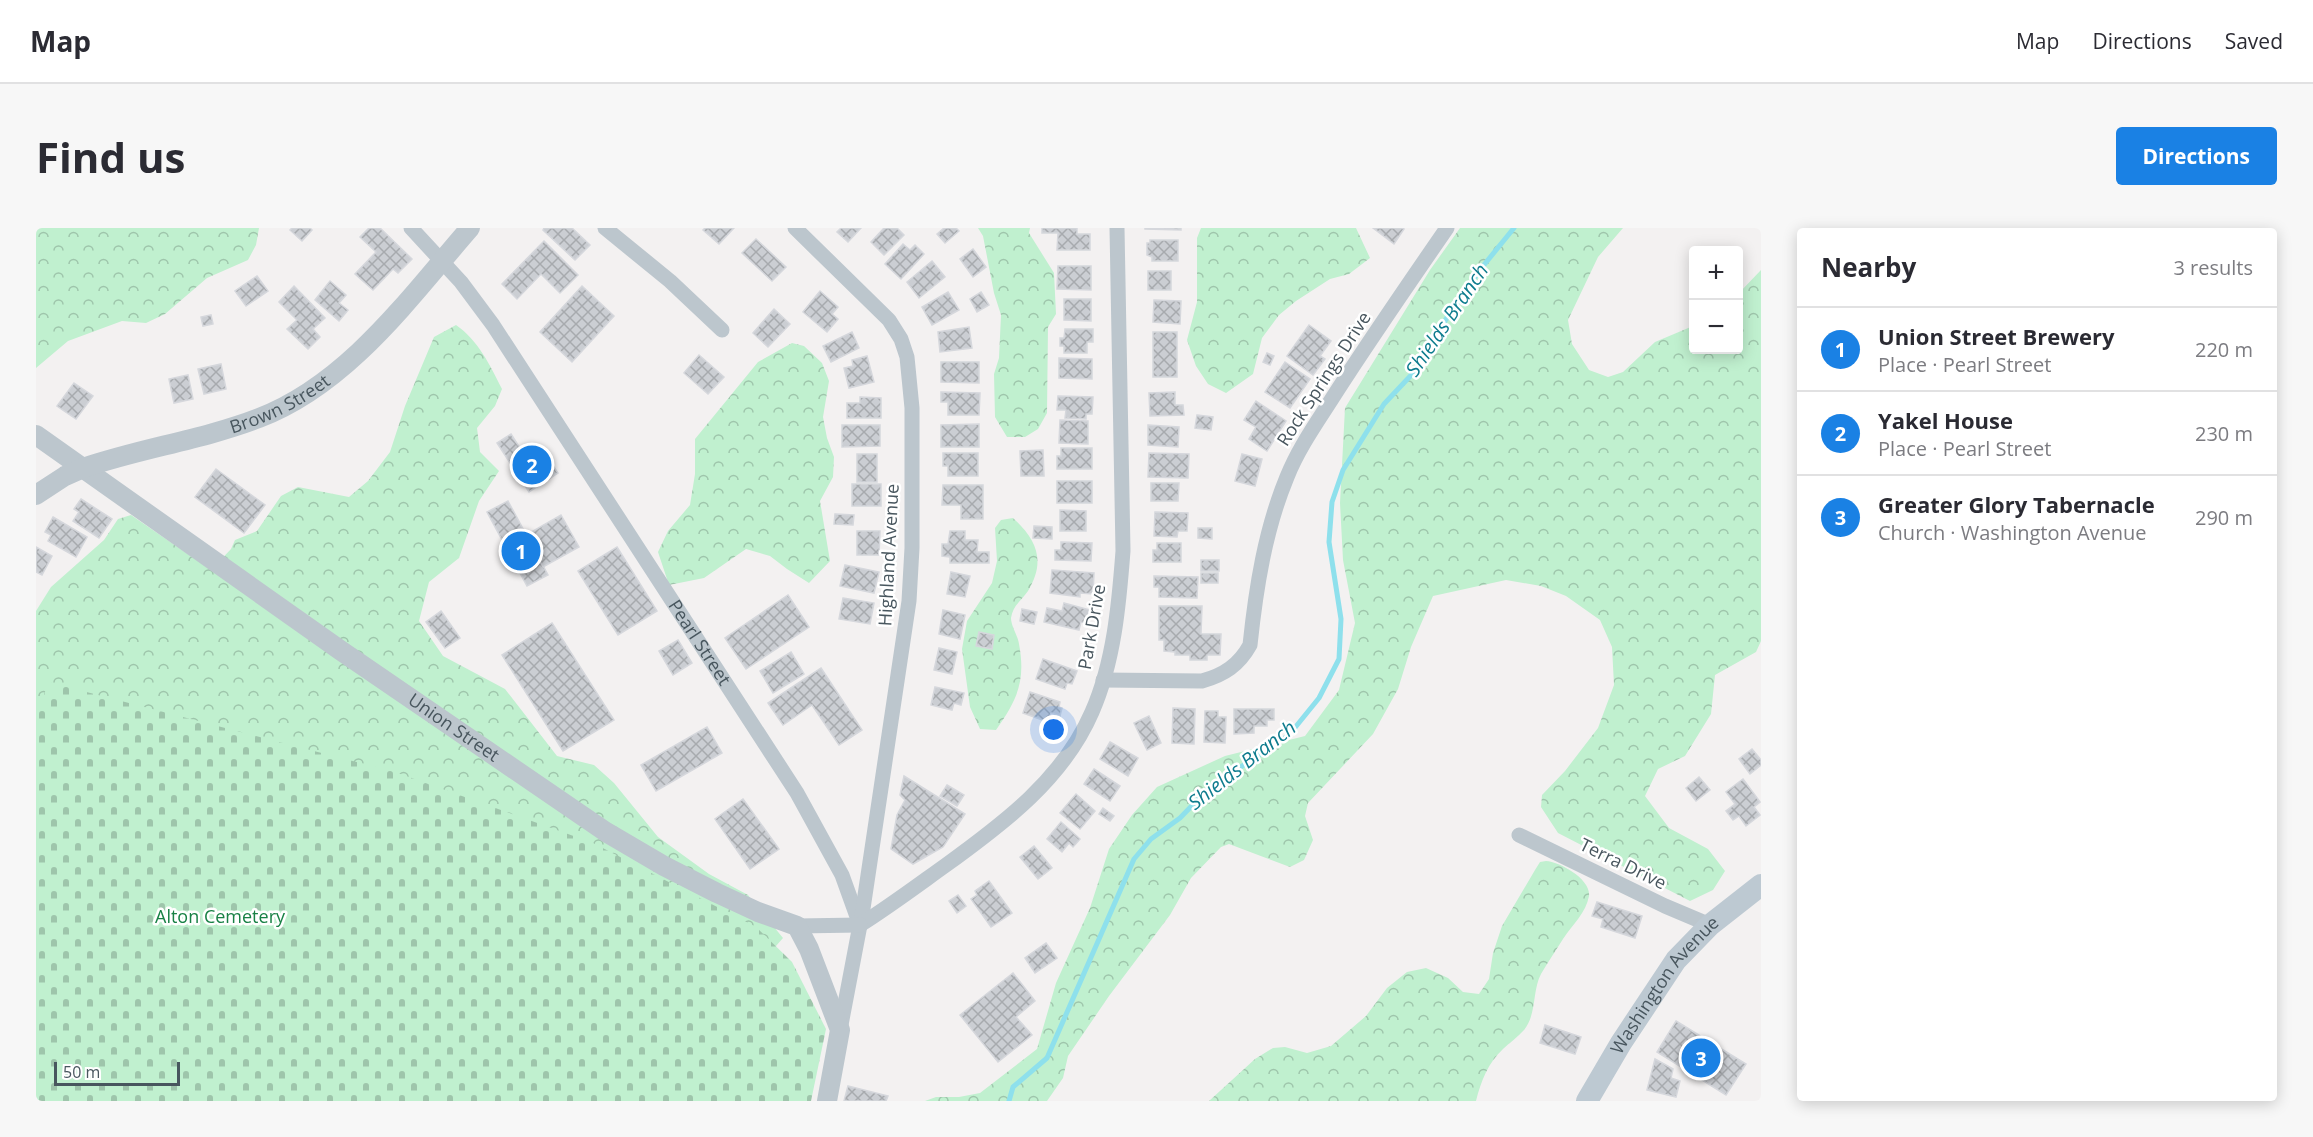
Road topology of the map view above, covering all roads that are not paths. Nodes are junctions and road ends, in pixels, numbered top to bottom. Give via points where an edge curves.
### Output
1 (411, 228) edge
2 (470, 228) edge
3 (605, 228) edge
4 (795, 228) edge
5 (1117, 228) edge
6 (1447, 228) edge
7 (442, 261) junction
8 (722, 330) dead end
9 (36, 435) edge
10 (83, 468) junction
11 (36, 495) edge
12 (1103, 680) junction
13 (1519, 835) dead end
14 (1761, 885) edge
15 (860, 925) junction
16 (1710, 925) junction
17 (797, 926) junction
18 (840, 1030) junction
19 (827, 1101) edge
20 (1587, 1101) edge

1 - 7 street, Pearl Street
2 - 7 street, Brown Street
3 - 8 street
4 - 15 street, Highland Avenue via 896,330 907,357 911,385 909,601
5 - 12 street, Park Drive via 1123,551 1114,636
6 - 12 street, Rock Springs Drive via 1299,450 1274,513 1261,564 1250,645 1244,655 1233,668 1203,681
7 - 10 street, Brown Street via 357,355 310,392 259,418
7 - 15 street, Pearl Street via 523,369 797,793 842,875
9 - 10 street, Union Street
10 - 11 street, Brown Street
10 - 17 street, Union Street via 606,832 717,893
12 - 15 street, Park Drive via 1092,712 1073,744 1026,803 972,847
13 - 16 street, Terra Drive
14 - 16 main road, Washington Avenue
15 - 17 street
15 - 18 street
16 - 20 main road, Washington Avenue via 1660,982
17 - 18 street
18 - 19 street

